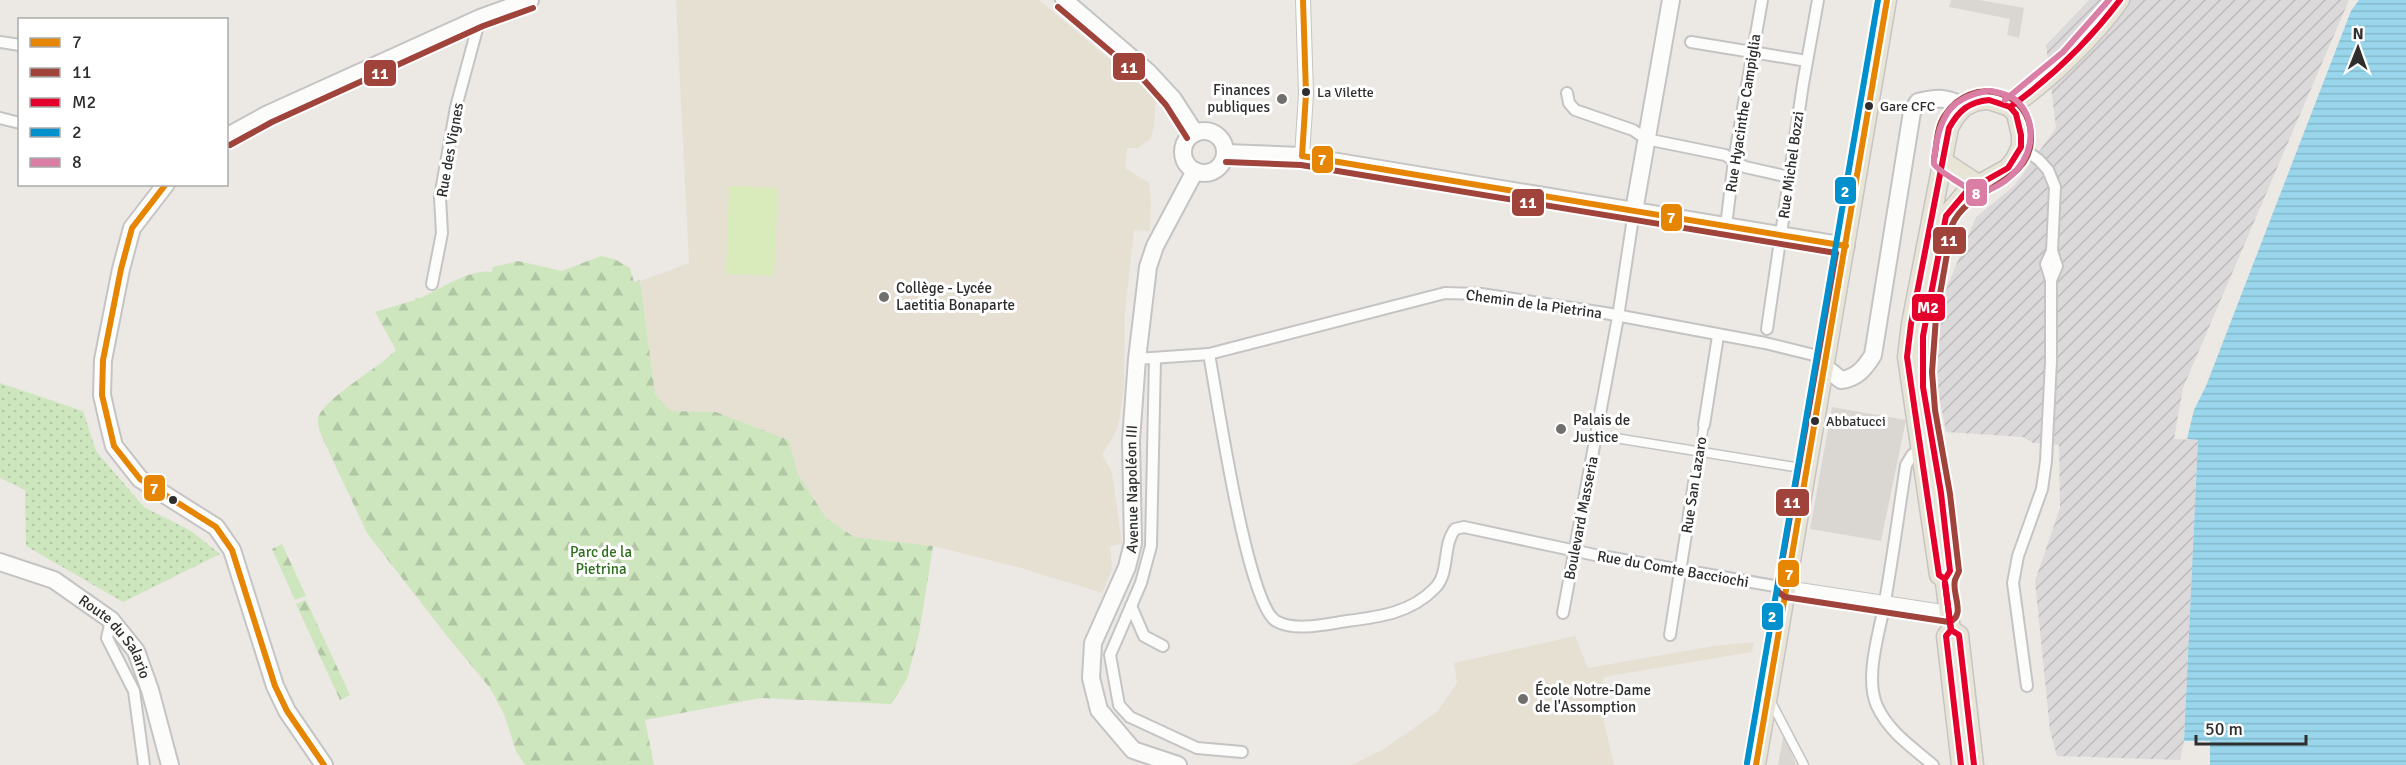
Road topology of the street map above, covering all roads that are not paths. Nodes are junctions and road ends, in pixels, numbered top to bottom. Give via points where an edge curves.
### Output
1 (530, 0) edge
2 (1064, 0) edge
3 (1303, 0) edge
4 (1671, 0) edge
5 (1762, 0) edge
6 (1818, 0) edge
7 (1887, 0) edge
8 (2120, 0) edge
9 (480, 18) junction
10 (0, 42) edge
11 (1691, 42) dead end
12 (18, 45) edge
13 (1753, 52) junction
14 (1807, 61) junction
15 (1567, 93) dead end
16 (1964, 107) junction
17 (2010, 107) junction
18 (0, 118) edge
19 (18, 122) edge
20 (1195, 133) junction
21 (228, 136) edge
22 (1646, 139) junction
23 (2020, 147) junction
24 (1226, 153) junction
25 (1302, 156) junction
26 (1734, 160) junction
27 (1943, 161) junction
28 (1195, 171) junction
29 (1789, 177) junction
30 (1978, 184) junction
31 (164, 186) edge
32 (1634, 211) junction
33 (1726, 226) junction
34 (1782, 236) junction
35 (1846, 246) junction
36 (432, 284) dead end
37 (1618, 317) junction
38 (1767, 329) dead end
39 (1718, 336) junction
40 (1209, 354) junction
41 (1155, 359) junction
42 (1826, 362) junction
43 (1136, 366) junction
44 (1155, 373) junction
45 (1704, 425) joint
46 (1597, 435) junction
47 (1700, 450) junction
48 (1920, 450) junction
49 (1808, 469) junction
50 (1695, 477) joint
51 (1575, 551) junction
52 (0, 562) edge
53 (1680, 571) junction
54 (1945, 579) junction
55 (1786, 588) junction
56 (1885, 603) junction
57 (1131, 606) junction
58 (1563, 613) dead end
59 (111, 620) junction
60 (1950, 622) junction
61 (1670, 635) dead end
62 (1163, 646) dead end
63 (2027, 686) dead end
64 (1768, 697) junction
65 (1242, 752) dead end
66 (144, 765) edge
67 (170, 765) edge
68 (324, 765) edge
69 (1178, 765) edge
70 (1756, 765) edge
71 (1804, 765) edge
72 (1933, 765) edge
73 (1961, 765) edge
74 (1974, 765) edge

1 - 9 main road
2 - 20 main road via 1148,72 1173,99
3 - 25 street via 1306,94
4 - 22 main road
5 - 13 street, Rue Hyacinthe Campiglia
6 - 14 street, Rue Michel Bozzi
7 - 35 main road
8 - 17 main road via 2099,27
9 - 21 main road
9 - 36 street, Rue des Vignes via 456,107 440,197 442,233
10 - 12 street
11 - 13 street
13 - 14 street
13 - 26 street, Rue Hyacinthe Campiglia
14 - 29 street, Rue Michel Bozzi
15 - 22 street via 1575,110 1633,130
16 - 17 main road via 1989,100
16 - 27 main road via 1949,128
16 - 42 main road via 1936,97 1918,102 1912,112 1873,355 1864,370 1849,379 1841,380
17 - 23 main road via 2020,126
18 - 19 street
20 - 24 main road via 1203,130 1217,134
20 - 28 main road via 1183,148 1185,162
22 - 26 street
22 - 32 main road
23 - 30 main road via 2008,168
23 - 63 street via 2048,170 2055,187 2052,250 2046,264 2051,280 2046,461 2042,489 2018,556 2013,583
24 - 25 main road
24 - 28 main road via 1213,172
25 - 32 main road
26 - 29 street via 1751,169
26 - 33 street, Rue Hyacinthe Campiglia
27 - 30 main road
27 - 48 main road via 1908,357
28 - 43 main road, Avenue Napoléon III via 1148,267
29 - 34 street, Rue Michel Bozzi
30 - 54 main road via 1946,216 1923,336 1923,387 1950,571
31 - 68 main road via 132,228 103,360 102,395 114,446 140,479 216,527 232,550 275,686
32 - 33 main road
32 - 37 street, Boulevard Masseria
33 - 34 main road
34 - 35 main road
34 - 38 street, Rue Michel Bozzi
35 - 42 main road
37 - 39 street, Chemin de la Pietrina
37 - 40 street, Chemin de la Pietrina via 1481,294 1445,293
37 - 46 street, Boulevard Masseria
39 - 42 street, Chemin de la Pietrina via 1766,343
39 - 45 street, Rue San Lazaro
40 - 41 street, Chemin de la Pietrina
40 - 51 street, Rue du Comte Bacciochi via 1245,545 1260,597 1275,621 1290,626 1320,625 1391,615 1415,603 1436,587 1455,529 1464,527
41 - 43 street, Chemin de la Pietrina
41 - 44 street
42 - 49 main road
43 - 44 street
43 - 69 main road, Avenue Napoléon III via 1131,440 1133,543 1127,567 1092,643 1091,678 1100,710 1132,750
44 - 57 street via 1151,546
45 - 47 street, Rue San Lazaro
46 - 47 street
46 - 51 street, Boulevard Masseria
47 - 49 street
47 - 50 street, Rue San Lazaro
48 - 54 main road via 1939,575
48 - 56 street via 1906,465
49 - 55 main road
50 - 53 street, Rue San Lazaro
51 - 53 street, Rue du Comte Bacciochi
51 - 58 street, Boulevard Masseria
52 - 59 main road, Route du Salario via 54,580
53 - 55 street, Rue du Comte Bacciochi
53 - 61 street, Rue San Lazaro
54 - 60 main road
55 - 56 street
55 - 64 main road
56 - 60 street
56 - 72 street via 1875,651 1872,686 1876,705 1893,732
57 - 62 street via 1144,636
57 - 65 street via 1110,655 1119,705 1130,717 1197,748
59 - 66 street via 107,638 134,691
59 - 67 main road, Route du Salario via 136,651
60 - 73 main road via 1946,636
60 - 74 main road via 1959,636
64 - 70 main road
64 - 71 street

